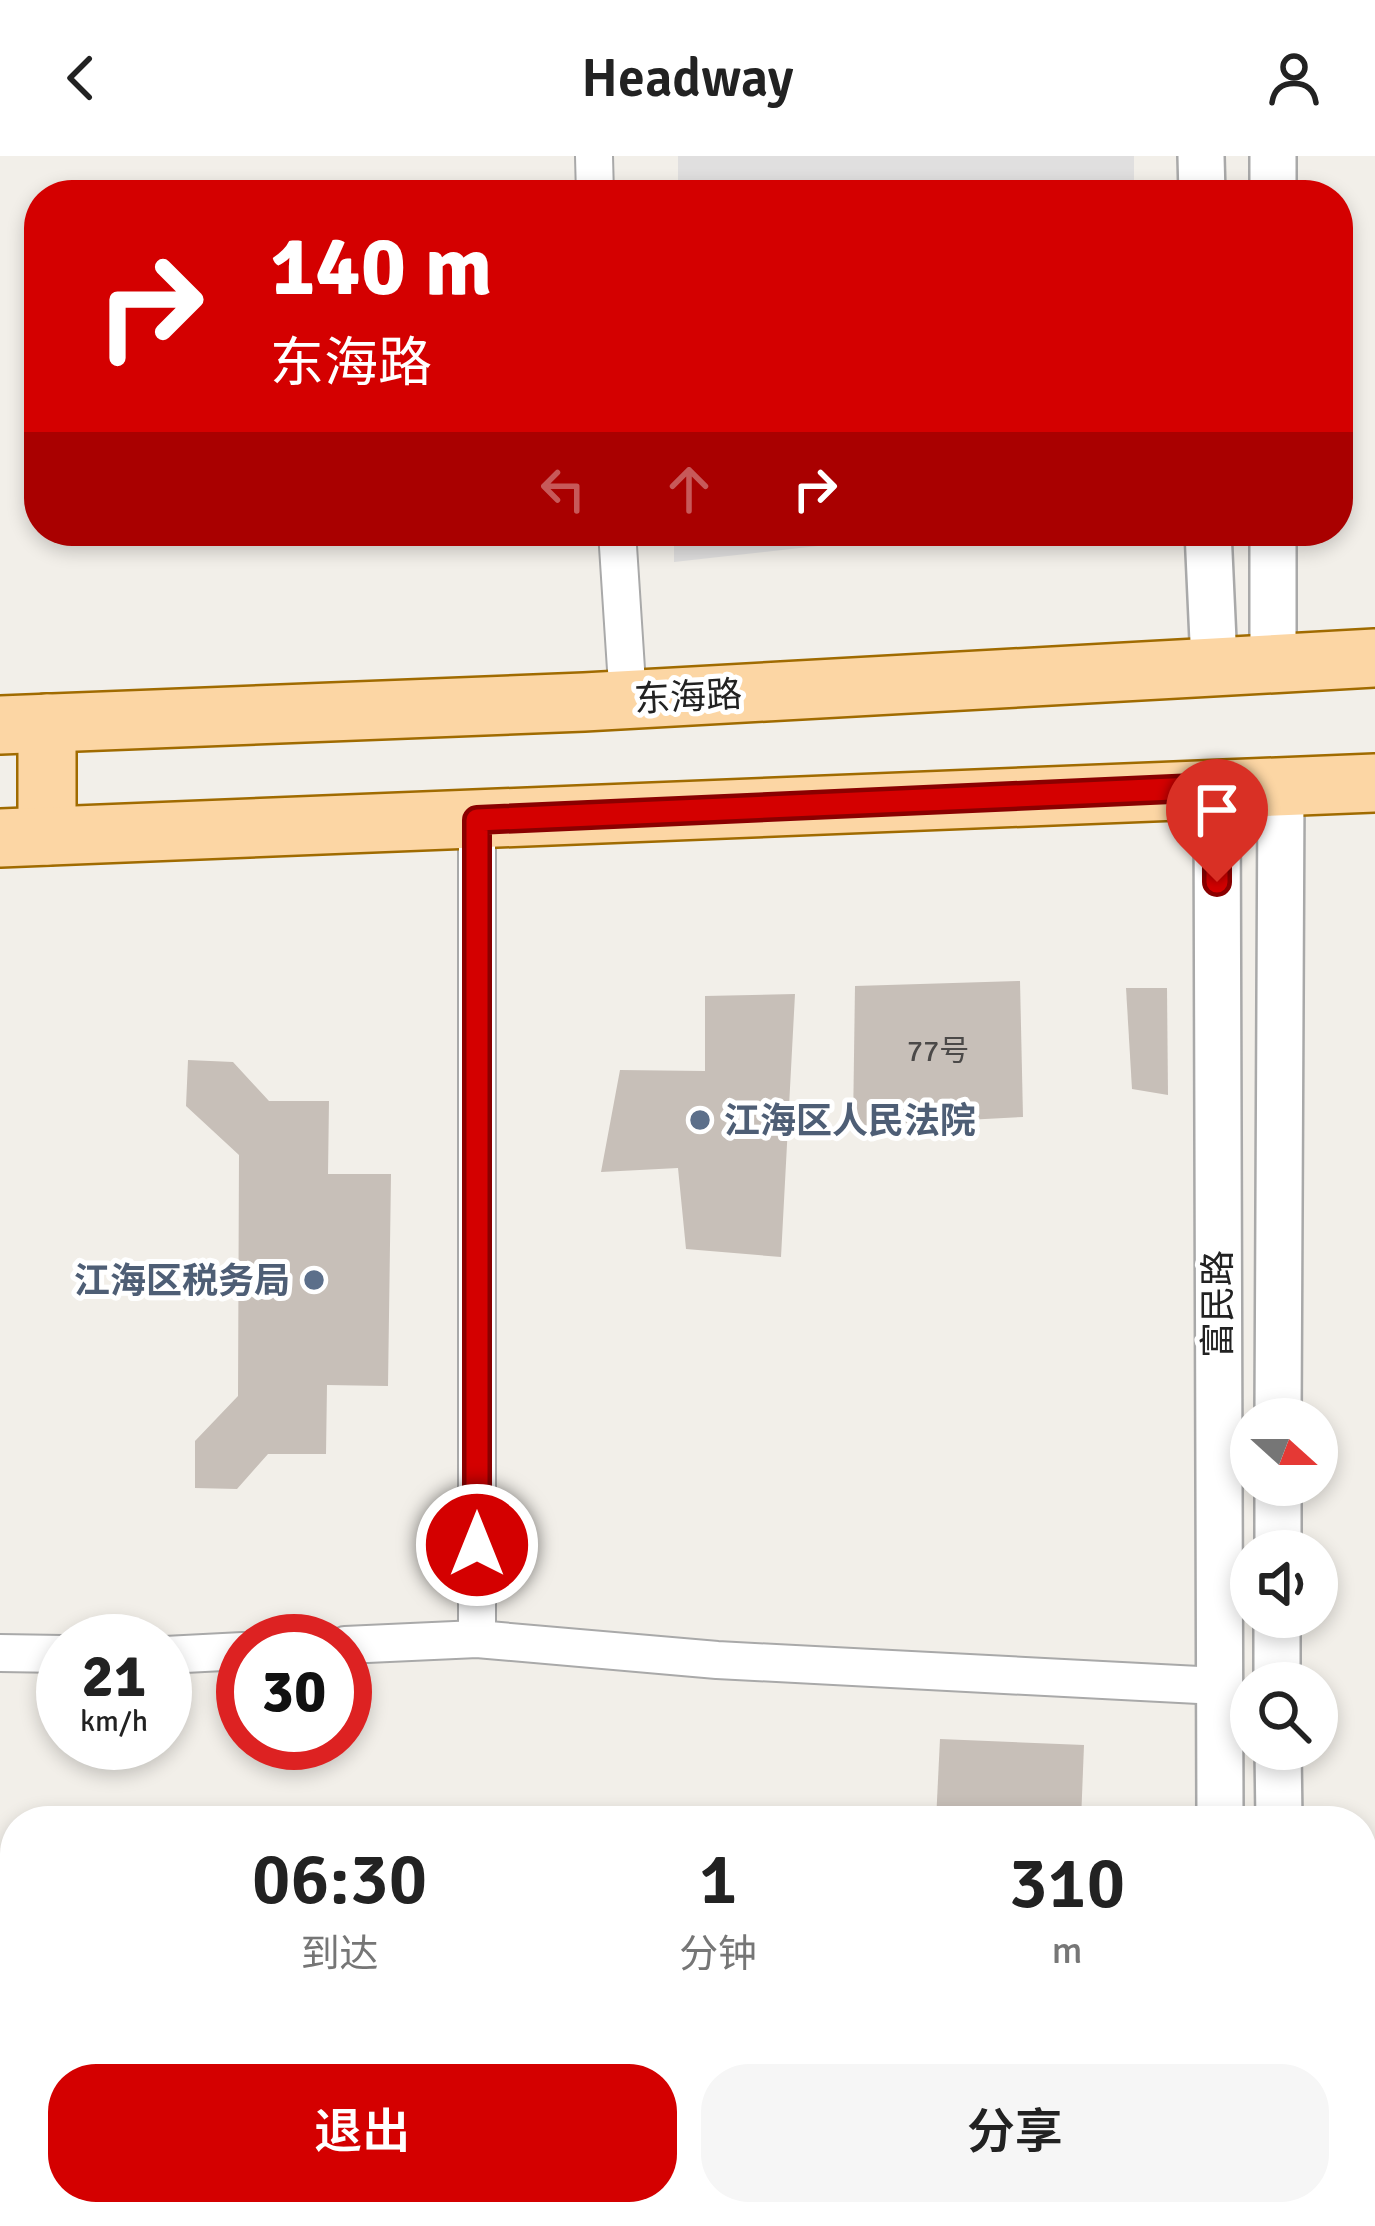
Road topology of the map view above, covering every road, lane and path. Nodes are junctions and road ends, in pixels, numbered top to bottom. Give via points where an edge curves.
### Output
1 (618, 546) edge
2 (1209, 546) edge
3 (1273, 546) edge
4 (1375, 658) edge
5 (1273, 660) junction
6 (1214, 663) junction
7 (628, 700) junction
8 (24, 724) edge
9 (1375, 783) edge
10 (1217, 787) junction
11 (1281, 790) junction
12 (477, 820) junction
13 (24, 837) edge
14 (1278, 1398) edge
15 (477, 1639) junction
16 (372, 1645) edge
17 (0, 1653) edge
18 (36, 1654) edge
19 (1234, 1662) edge
20 (1230, 1686) edge
21 (1230, 1725) edge
22 (1278, 1770) edge
23 (1222, 1806) edge
24 (1279, 1806) edge

1 - 7 street
2 - 6 street
3 - 5 street
4 - 5 main road, 东海路
5 - 6 main road, 东海路
6 - 7 main road, 东海路
7 - 8 main road, 东海路
8 - 13 main road
9 - 11 main road
10 - 11 main road
10 - 12 main road
10 - 19 street, 富民路
11 - 14 street, 富民路
12 - 13 main road
12 - 15 street
15 - 16 street
15 - 20 street via 717,1660
17 - 18 street
21 - 23 street, 富民路
22 - 24 street

